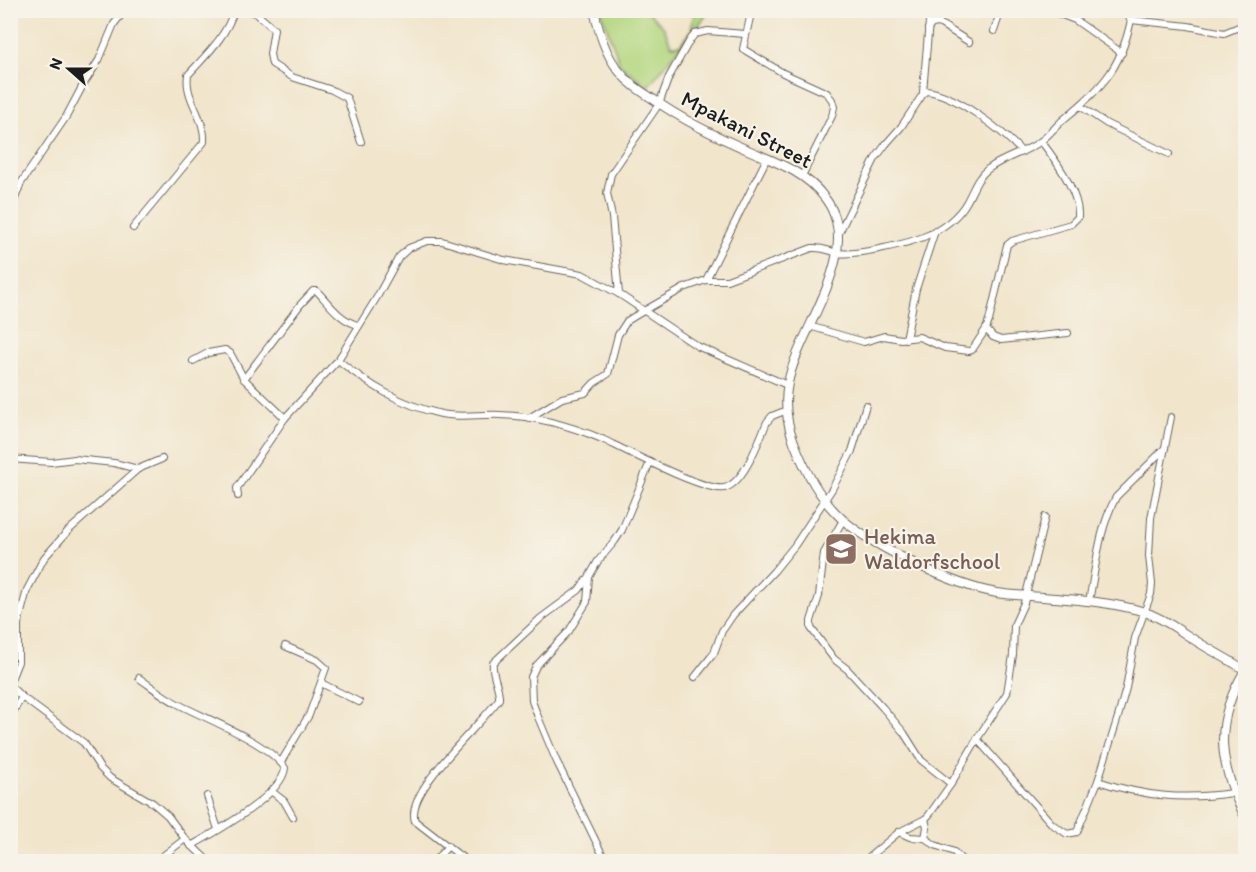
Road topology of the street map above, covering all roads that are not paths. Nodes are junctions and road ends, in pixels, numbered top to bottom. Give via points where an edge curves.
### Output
1 (125, 10) edge
2 (234, 10) edge
3 (247, 10) edge
4 (594, 10) edge
5 (774, 10) edge
6 (930, 10) edge
7 (1001, 10) edge
8 (1048, 10) edge
9 (1124, 10) edge
10 (1133, 10) edge
11 (751, 12) edge
12 (1131, 20) junction
13 (1245, 24) edge
14 (928, 29) junction
15 (994, 31) dead end
16 (745, 34) junction
17 (969, 42) dead end
18 (1122, 53) junction
19 (922, 92) junction
20 (659, 104) junction
21 (1080, 106) junction
22 (1041, 141) junction
23 (361, 142) dead end
24 (1022, 152) junction
25 (1169, 154) dead end
26 (767, 158) junction
27 (802, 176) junction
28 (10, 212) edge
29 (133, 228) dead end
30 (935, 231) junction
31 (839, 233) junction
32 (10, 241) edge
33 (838, 253) junction
34 (10, 273) edge
35 (706, 280) junction
36 (619, 294) junction
37 (645, 311) junction
38 (358, 326) junction
39 (809, 326) junction
40 (986, 330) junction
41 (1068, 333) dead end
42 (906, 339) junction
43 (338, 360) junction
44 (193, 361) dead end
45 (243, 380) junction
46 (788, 386) junction
47 (866, 405) dead end
48 (787, 410) junction
49 (1171, 417) dead end
50 (285, 418) junction
51 (529, 418) junction
52 (1165, 448) junction
53 (10, 459) edge
54 (162, 459) dead end
55 (650, 462) junction
56 (138, 469) junction
57 (238, 496) dead end
58 (825, 501) junction
59 (1045, 517) dead end
60 (843, 520) junction
61 (589, 577) junction
62 (1026, 595) junction
63 (1089, 601) junction
64 (1143, 612) junction
65 (285, 646) dead end
66 (1245, 670) edge
67 (695, 677) dead end
68 (139, 678) dead end
69 (10, 682) edge
70 (321, 683) junction
71 (10, 686) edge
72 (22, 697) junction
73 (358, 702) dead end
74 (10, 717) edge
75 (977, 739) junction
76 (281, 762) junction
77 (1098, 782) junction
78 (951, 784) junction
79 (271, 791) junction
80 (1233, 793) junction
81 (207, 796) dead end
82 (293, 817) dead end
83 (925, 819) junction
84 (1245, 819) edge
85 (218, 829) junction
86 (899, 832) junction
87 (925, 838) junction
88 (185, 839) junction
89 (191, 846) junction
90 (448, 846) junction
91 (155, 861) edge
92 (209, 861) edge
93 (435, 861) edge
94 (468, 861) edge
95 (606, 861) edge
96 (863, 861) edge
97 (964, 861) edge

1 - 28 street via 66,117 21,183
2 - 29 street via 231,22 188,75 189,96 204,132 204,142
3 - 23 street via 274,30 272,64 292,77 347,98
4 - 20 street, Mpakani Street via 603,41 619,71
5 - 11 street
6 - 14 street
7 - 15 street
8 - 18 street via 1076,20
9 - 12 street
10 - 12 street
11 - 16 street
12 - 13 street via 1224,33
12 - 18 street
14 - 17 street via 939,23
14 - 19 street
16 - 20 street via 696,34 669,77
16 - 27 street via 743,49 783,74 827,93 832,100 832,116
18 - 21 street via 1109,77
19 - 24 street via 932,92 969,108
19 - 31 street via 875,159
20 - 26 street, Mpakani Street via 695,126
20 - 36 street via 608,181
21 - 22 street
21 - 25 street via 1107,124
22 - 24 street
22 - 40 street via 1067,181 1078,217 1071,224 1006,245
24 - 30 street via 988,169 960,211
26 - 27 street, Mpakani Street
26 - 35 street
27 - 31 street, Mpakani Street via 829,202
30 - 33 street via 906,242
30 - 42 street via 916,289
31 - 33 street, Mpakani Street
32 - 34 street
33 - 35 street via 812,248 727,280
33 - 39 street, Mpakani Street
35 - 37 street via 676,291
36 - 37 street
36 - 38 street via 582,274 504,260 442,241 427,241 399,257
37 - 46 street via 697,346
37 - 51 street via 621,327 608,374 585,393 562,398
38 - 43 street
38 - 45 street via 340,316 313,291
39 - 42 street via 864,342 884,336
39 - 46 street, Mpakani Street
40 - 41 street via 1001,340
40 - 42 street via 969,351 945,348 924,338
43 - 50 street
43 - 51 street via 383,393 440,413
44 - 45 street via 225,350
45 - 50 street
46 - 48 street, Mpakani Street
47 - 58 street via 852,451
48 - 55 street via 771,416 741,477 724,488 691,480
48 - 58 street, Mpakani Street via 789,427 805,469
49 - 52 street
50 - 57 street via 237,488
51 - 55 street via 599,438
52 - 63 street via 1111,506
52 - 64 street via 1150,527 1151,594
53 - 56 street via 75,459
54 - 56 street
55 - 61 street via 622,530
56 - 69 street via 68,531 44,558 27,590 18,624 18,662
58 - 60 street, Mpakani Street
58 - 67 street via 795,545 733,615 710,659
59 - 62 street
60 - 62 street, Mpakani Street via 859,533 928,570 997,593
60 - 78 street via 824,553 811,628 834,659 904,733 921,760
61 - 90 street via 494,663 499,699 425,787 414,817
61 - 95 street via 587,602 569,631 532,672 530,685 538,717
62 - 63 street, Mpakani Street
62 - 75 street via 1014,625 1007,693
63 - 64 street, Mpakani Street
64 - 66 street, Mpakani Street via 1168,621
64 - 77 street via 1126,688
65 - 70 street via 325,665
66 - 80 street via 1227,709 1223,731 1223,755
68 - 76 street via 176,703 246,737
70 - 73 street
70 - 76 street via 309,714
71 - 72 street
72 - 74 street
72 - 88 street via 84,743 110,778 168,816
75 - 77 street via 1047,819 1067,834 1081,827
75 - 78 street
76 - 79 street via 284,774
77 - 80 street via 1162,796
78 - 83 street
79 - 82 street via 285,802
79 - 85 street via 238,819
80 - 84 street
81 - 85 street
83 - 86 street
83 - 87 street
85 - 89 street
86 - 87 street
86 - 96 street
87 - 97 street
88 - 89 street
88 - 91 street
89 - 92 street
90 - 93 street
90 - 94 street

